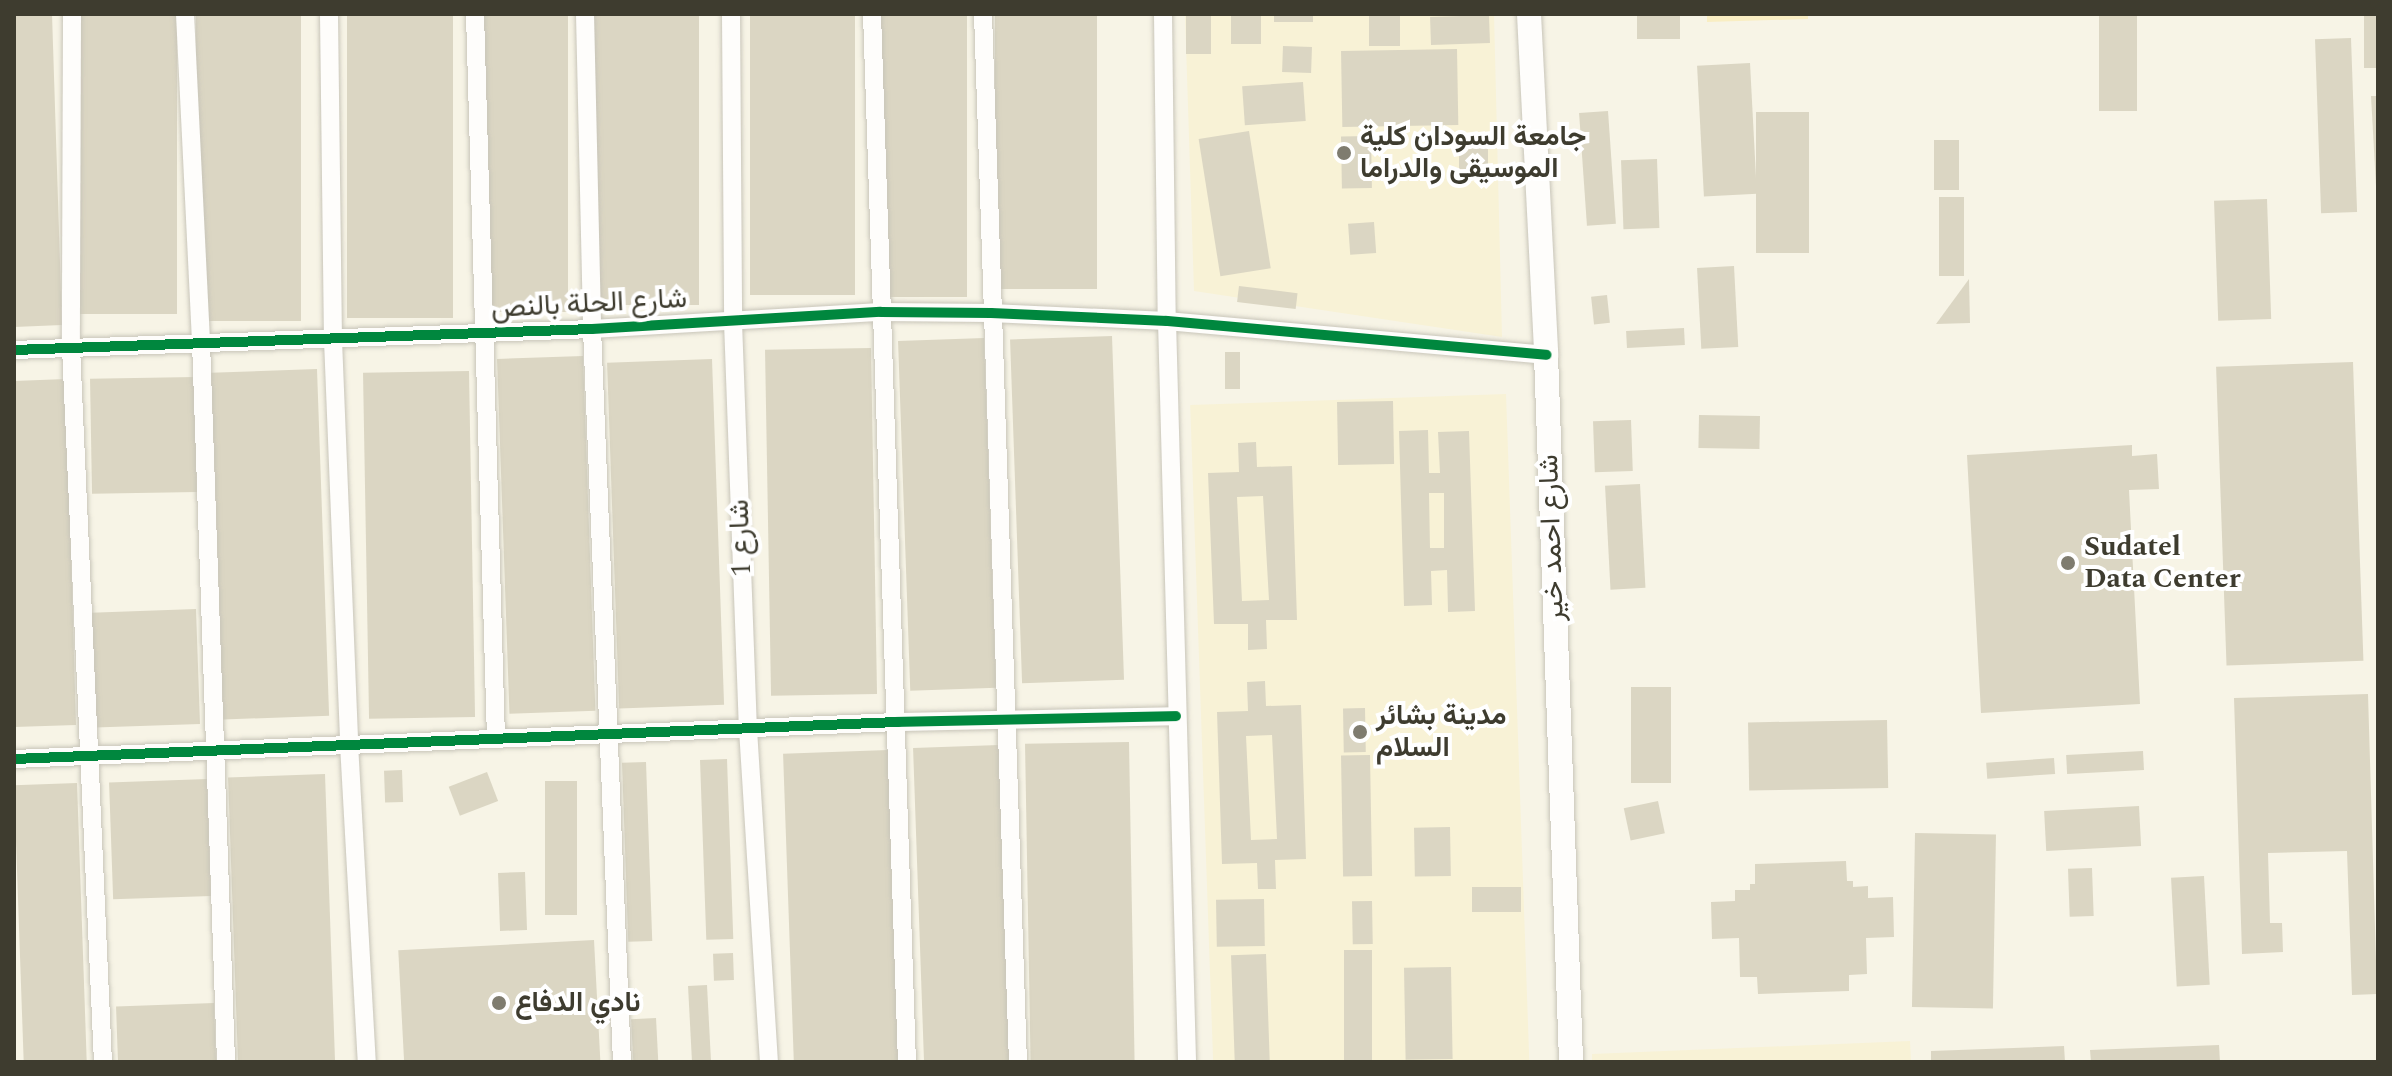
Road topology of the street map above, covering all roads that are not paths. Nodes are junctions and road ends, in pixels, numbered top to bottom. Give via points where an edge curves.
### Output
1 (72, 14) edge
2 (185, 14) edge
3 (329, 14) edge
4 (475, 14) edge
5 (585, 14) edge
6 (731, 14) edge
7 (872, 14) edge
8 (983, 14) edge
9 (1163, 14) edge
10 (1529, 14) edge
11 (881, 312) junction
12 (991, 313) junction
13 (1167, 321) junction
14 (733, 322) junction
15 (592, 329) junction
16 (482, 333) junction
17 (333, 340) junction
18 (201, 342) junction
19 (71, 347) junction
20 (14, 350) edge
21 (1546, 355) junction
22 (1176, 716) junction
23 (1006, 719) junction
24 (898, 722) junction
25 (748, 729) junction
26 (607, 733) junction
27 (496, 739) junction
28 (349, 744) junction
29 (214, 751) junction
30 (91, 756) junction
31 (14, 759) edge
32 (103, 1062) edge
33 (226, 1062) edge
34 (367, 1062) edge
35 (622, 1062) edge
36 (769, 1062) edge
37 (907, 1062) edge
38 (1018, 1062) edge
39 (1187, 1062) edge
40 (1571, 1062) edge

1 - 19 street
2 - 18 street
3 - 17 street
4 - 16 street
5 - 15 street
6 - 14 street, شارع 1
7 - 11 street
8 - 12 street
9 - 13 street
10 - 21 main road, شارع احمد خير
11 - 12 street, شارع الحلة بالنص
11 - 14 street, شارع الحلة بالنص
11 - 24 street
12 - 13 street, شارع الحلة بالنص
12 - 23 street
13 - 21 street, شارع الحلة بالنص
13 - 22 street
14 - 15 street, شارع الحلة بالنص
14 - 25 street, شارع 1
15 - 16 street, شارع الحلة بالنص
15 - 26 street
16 - 17 street, شارع الحلة بالنص
16 - 27 street
17 - 18 street, شارع الحلة بالنص
17 - 28 street
18 - 19 street, شارع الحلة بالنص
18 - 29 street
19 - 20 street, شارع الحلة بالنص
19 - 30 street
21 - 40 main road, شارع احمد خير
22 - 23 street
22 - 39 street
23 - 24 street
23 - 38 street
24 - 25 street
24 - 37 street
25 - 26 street
25 - 36 street, شارع 1
26 - 27 street
26 - 35 street
27 - 28 street
28 - 29 street
28 - 34 street
29 - 30 street
29 - 33 street
30 - 31 street
30 - 32 street

